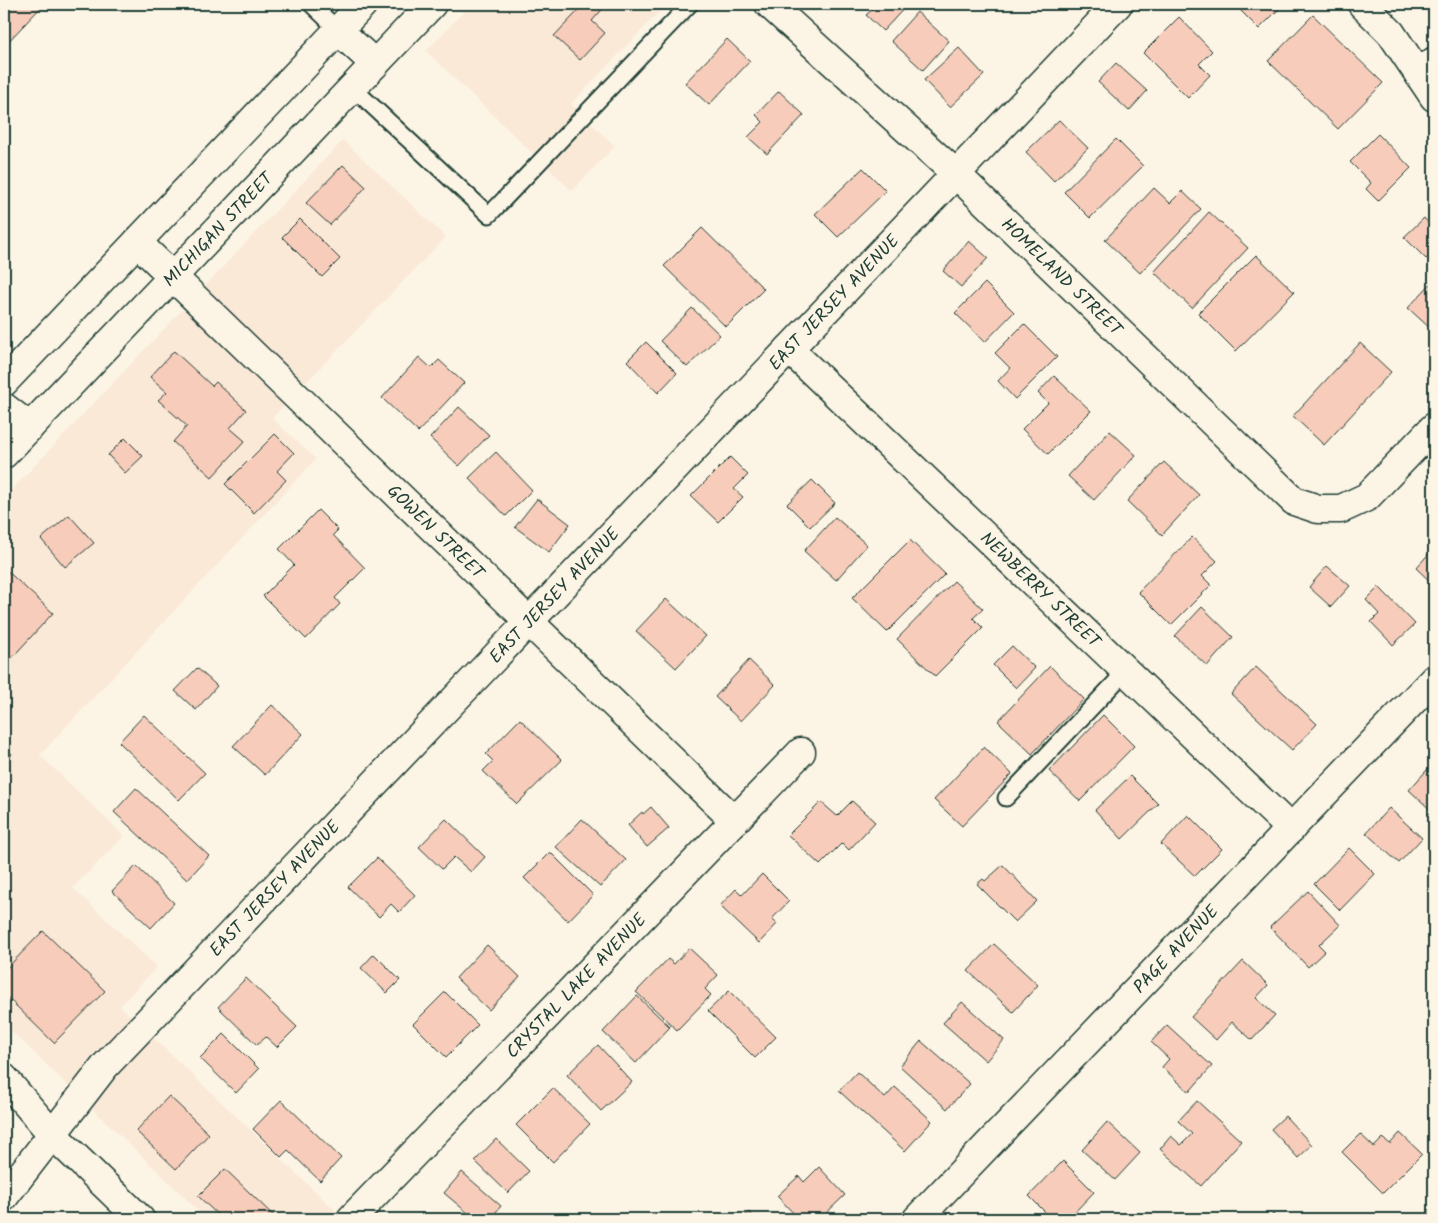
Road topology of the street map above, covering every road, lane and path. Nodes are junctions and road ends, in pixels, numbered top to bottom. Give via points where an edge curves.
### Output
1 (311, 4) edge
2 (362, 4) edge
3 (432, 4) edge
4 (690, 4) edge
5 (769, 4) edge
6 (1118, 4) edge
7 (1362, 4) edge
8 (338, 30) junction
9 (1424, 61) edge
10 (374, 64) junction
11 (353, 88) junction
12 (1434, 97) edge
13 (955, 173) junction
14 (137, 242) junction
15 (173, 277) junction
16 (789, 349) junction
17 (4, 382) edge
18 (4, 408) edge
19 (30, 427) junction
20 (1434, 427) edge
21 (4, 454) edge
22 (528, 621) junction
23 (1126, 672) junction
24 (1434, 679) edge
25 (801, 752) dead end
26 (1006, 798) dead end
27 (734, 821) junction
28 (1291, 829) junction
29 (4, 1078) edge
30 (4, 1098) edge
31 (52, 1134) junction
32 (4, 1197) edge
33 (140, 1219) edge
34 (351, 1219) edge
35 (917, 1219) edge

1 - 8 lane
2 - 8 street
3 - 10 street, MICHIGAN STREET
4 - 11 lane via 490,215
5 - 13 street, HOMELAND STREET
6 - 13 street, EAST JERSEY AVENUE
7 - 9 street
8 - 10 street
8 - 14 street
9 - 12 street
10 - 11 street, MICHIGAN STREET
11 - 15 street, MICHIGAN STREET
13 - 16 street, EAST JERSEY AVENUE
13 - 20 street, HOMELAND STREET via 1294,500 1318,510 1341,509 1367,496
14 - 15 street, GOWEN STREET
14 - 17 street
15 - 19 street, MICHIGAN STREET
15 - 22 street, GOWEN STREET
16 - 22 street, EAST JERSEY AVENUE
16 - 23 street, NEWBERRY STREET
18 - 19 street
19 - 21 street, MICHIGAN STREET
22 - 27 street, GOWEN STREET
22 - 31 street, EAST JERSEY AVENUE via 104,1066
23 - 26 lane
23 - 28 street, NEWBERRY STREET
24 - 28 street, PAGE AVENUE
25 - 27 street, CRYSTAL LAKE AVENUE
27 - 34 street, CRYSTAL LAKE AVENUE
28 - 35 street, PAGE AVENUE
29 - 31 street
30 - 31 street
31 - 32 street, EAST JERSEY AVENUE
31 - 33 street

